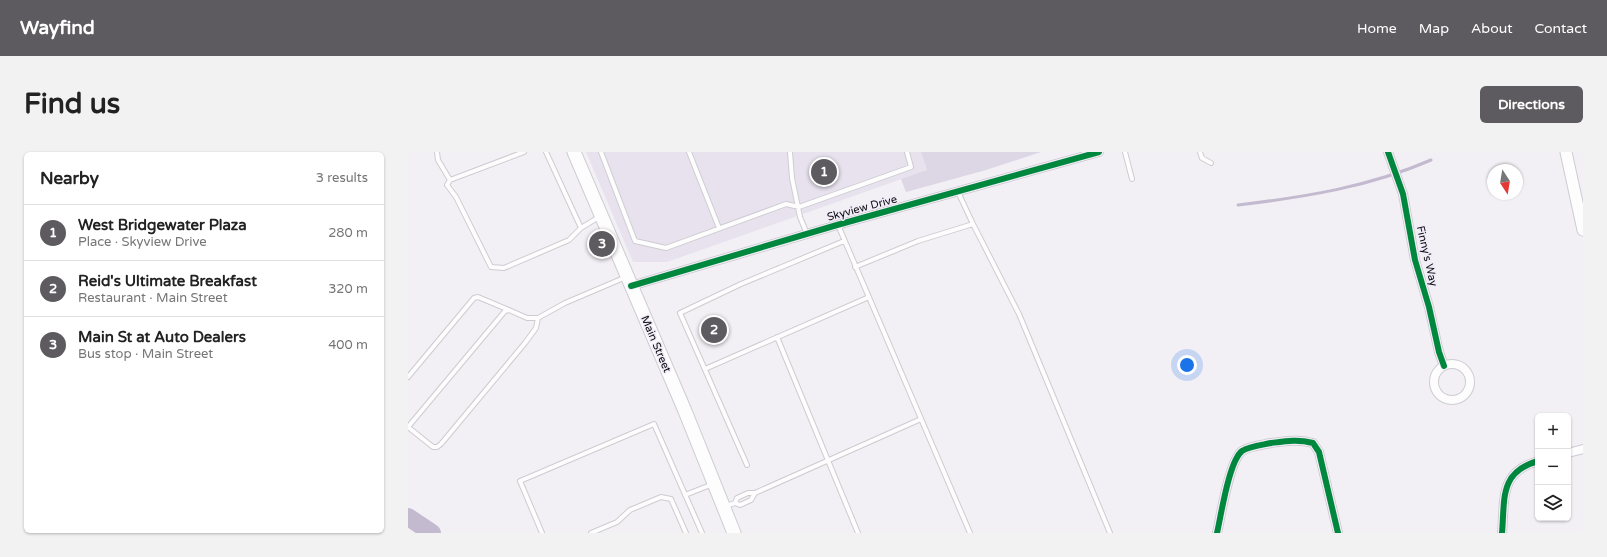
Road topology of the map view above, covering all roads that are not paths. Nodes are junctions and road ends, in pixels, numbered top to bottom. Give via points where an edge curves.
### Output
1 (437, 152) edge
2 (524, 152) edge
3 (546, 152) edge
4 (601, 152) edge
5 (689, 152) edge
6 (790, 152) edge
7 (907, 152) edge
8 (1099, 152) edge
9 (1125, 152) edge
10 (1200, 152) edge
11 (1388, 152) edge
12 (1566, 152) edge
13 (576, 154) edge
14 (1211, 162) dead end
15 (1132, 179) dead end
16 (450, 180) junction
17 (958, 192) junction
18 (799, 207) junction
19 (601, 216) junction
20 (837, 224) junction
21 (973, 224) junction
22 (581, 228) junction
23 (719, 228) junction
24 (1583, 230) edge
25 (807, 234) junction
26 (844, 241) junction
27 (855, 267) junction
28 (629, 282) junction
29 (869, 297) junction
30 (509, 310) junction
31 (538, 318) junction
32 (777, 337) junction
33 (1444, 366) junction
34 (705, 369) junction
35 (408, 377) edge
36 (921, 419) junction
37 (408, 426) edge
38 (1583, 449) edge
39 (1571, 452) edge
40 (828, 460) junction
41 (1535, 462) edge
42 (747, 465) dead end
43 (714, 484) junction
44 (755, 493) junction
45 (685, 495) junction
46 (729, 505) junction
47 (542, 533) edge
48 (591, 533) edge
49 (686, 533) edge
50 (702, 533) edge
51 (734, 533) edge
52 (858, 533) edge
53 (970, 533) edge
54 (1110, 533) edge
55 (1217, 533) edge
56 (1338, 533) edge
57 (1502, 533) edge

1 - 16 lane via 438,160
2 - 16 lane
3 - 22 lane
4 - 23 lane via 635,241 666,248
5 - 23 lane
6 - 18 lane via 792,178
7 - 18 lane via 911,167
8 - 17 street, Skyview Drive
9 - 15 lane
10 - 14 lane via 1202,158
11 - 33 street, Finny's Way via 1400,183 1415,260
12 - 24 main road
13 - 19 main road, Main Street
16 - 22 lane via 446,185 456,197 491,267 504,268 570,240
17 - 20 street, Skyview Drive
17 - 21 lane
18 - 23 lane via 786,204
18 - 25 lane
19 - 22 lane
19 - 28 main road, Main Street
20 - 25 street, Skyview Drive
20 - 26 lane
21 - 27 lane via 918,241
21 - 54 lane via 1019,314
25 - 28 street, Skyview Drive
26 - 27 lane
26 - 34 lane via 741,284 680,313
27 - 29 lane
28 - 31 lane via 565,303
28 - 43 main road, Main Street
29 - 32 lane
29 - 36 lane
30 - 31 lane via 527,318
30 - 35 lane via 478,297 474,298
30 - 37 lane via 501,314
31 - 37 lane via 536,328 525,343 441,444 433,447
32 - 34 lane
32 - 40 lane
33 - 33 street via 1434,379 1436,391 1445,398 1457,399 1469,387 1469,375 1456,364
34 - 42 lane
36 - 40 lane
36 - 53 lane
38 - 39 street
40 - 44 lane
40 - 52 lane
41 - 57 street via 1518,470 1509,481
43 - 45 lane
43 - 46 main road, Main Street
44 - 46 lane via 737,498
44 - 46 lane via 751,500
45 - 47 lane via 654,424 520,481
45 - 50 lane
46 - 51 main road, Main Street
48 - 49 lane via 617,522 630,510 661,497 671,499
55 - 56 street via 1230,472 1241,452 1252,447 1293,439 1314,443 1319,452

